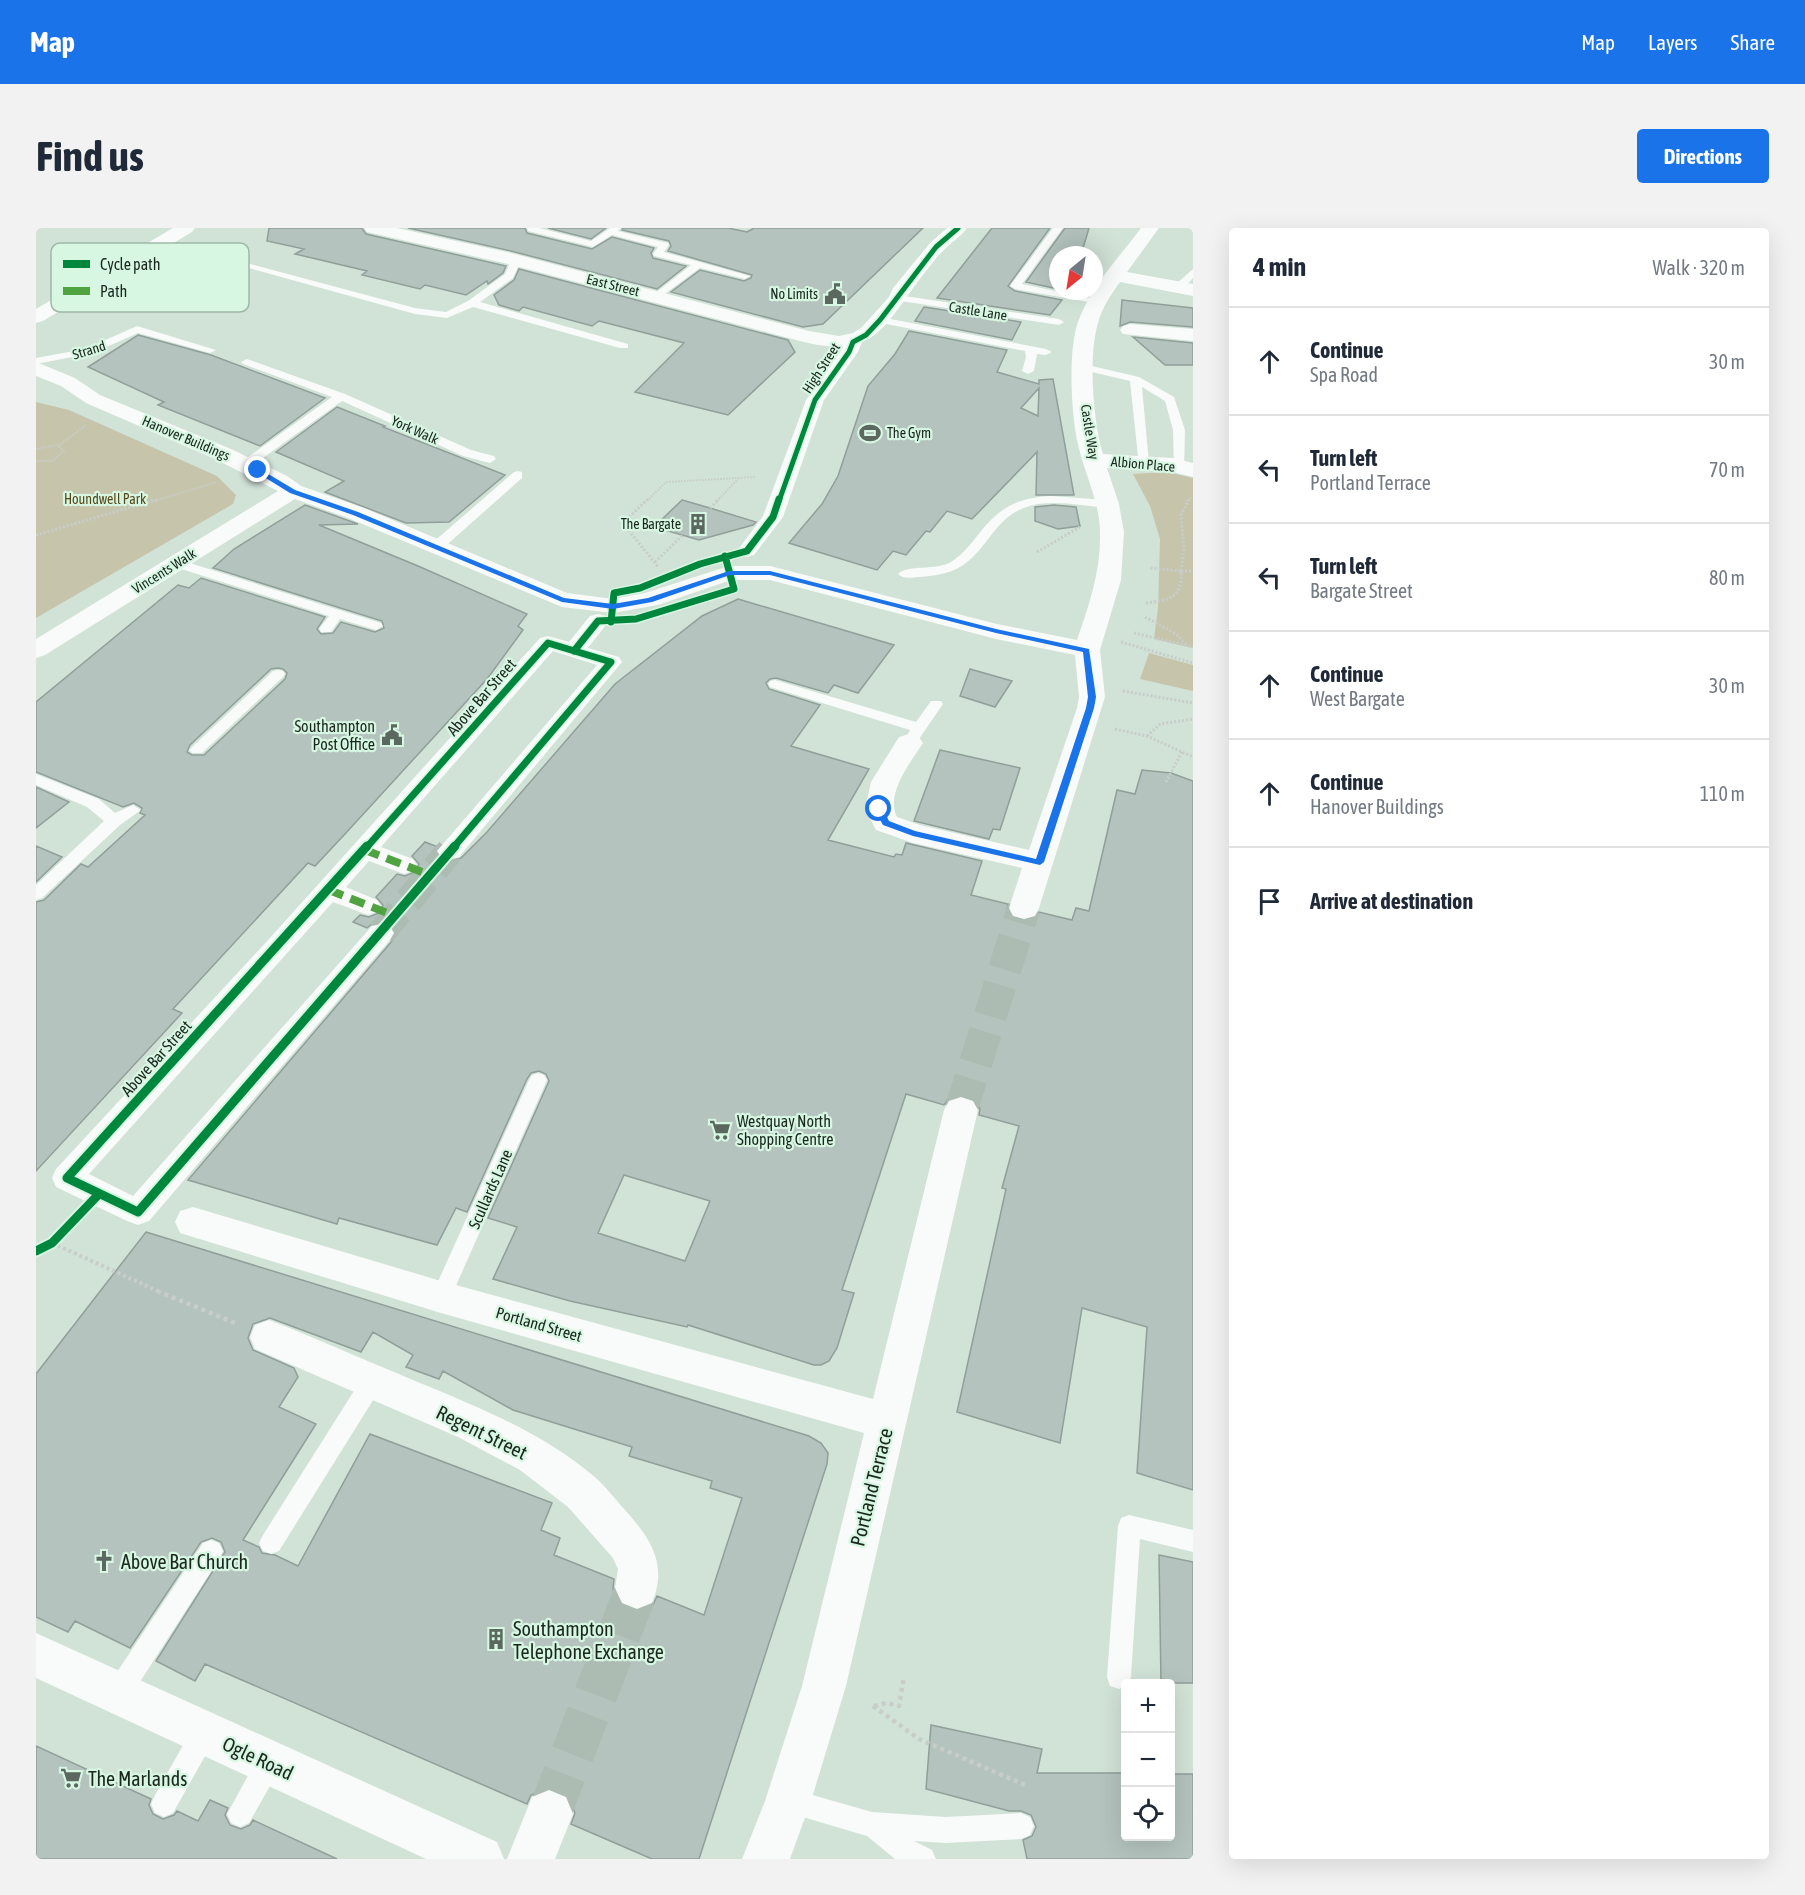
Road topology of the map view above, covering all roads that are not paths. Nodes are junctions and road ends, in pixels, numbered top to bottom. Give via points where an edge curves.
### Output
1 (160, 228) edge
2 (186, 228) edge
3 (373, 228) edge
4 (533, 228) edge
5 (958, 228) edge
6 (1058, 228) edge
7 (1150, 228) edge
8 (613, 230) edge
9 (133, 243) edge
10 (161, 243) edge
11 (511, 259) junction
12 (699, 264) junction
13 (250, 267) dead end
14 (1193, 272) edge
15 (1114, 275) junction
16 (745, 276) dead end
17 (1186, 289) edge
18 (51, 290) edge
19 (658, 296) junction
20 (36, 298) edge
21 (898, 298) junction
22 (1096, 302) junction
23 (472, 303) junction
24 (51, 308) edge
25 (36, 317) edge
26 (880, 320) junction
27 (1059, 322) dead end
28 (1130, 330) dead end
29 (1193, 335) edge
30 (853, 342) junction
31 (624, 346) dead end
32 (1030, 349) junction
33 (210, 350) dead end
34 (1046, 352) dead end
35 (36, 361) edge
36 (248, 362) dead end
37 (1083, 367) junction
38 (36, 368) edge
39 (1028, 371) dead end
40 (1135, 379) junction
41 (36, 390) edge
42 (341, 396) junction
43 (93, 399) junction
44 (490, 459) dead end
45 (1094, 460) junction
46 (1143, 463) junction
47 (251, 468) junction
48 (518, 475) dead end
49 (1188, 476) edge
50 (293, 491) junction
51 (1107, 504) junction
52 (436, 547) junction
53 (747, 550) dead end
54 (177, 563) junction
55 (906, 574) dead end
56 (338, 613) junction
57 (606, 614) junction
58 (376, 626) dead end
59 (326, 629) dead end
60 (36, 650) edge
61 (1087, 650) junction
62 (574, 651) junction
63 (278, 674) dead end
64 (775, 684) dead end
65 (936, 704) dead end
66 (914, 735) junction
67 (197, 750) dead end
68 (36, 779) edge
69 (133, 810) dead end
70 (114, 821) junction
71 (365, 850) junction
72 (450, 851) tunnel mouth
73 (1040, 862) junction
74 (404, 865) dead end
75 (329, 890) junction
76 (36, 894) edge
77 (368, 906) dead end
78 (1024, 908) tunnel mouth
79 (381, 933) tunnel mouth
80 (538, 1080) dead end
81 (961, 1110) tunnel mouth
82 (193, 1222) dead end
83 (441, 1297) junction
84 (269, 1337) road end
85 (372, 1382) junction
86 (887, 1421) junction
87 (1193, 1541) edge
88 (271, 1543) dead end
89 (211, 1551) dead end
90 (637, 1588) tunnel mouth
91 (36, 1655) edge
92 (1119, 1677) dead end
93 (118, 1693) junction
94 (204, 1733) junction
95 (269, 1763) junction
96 (788, 1801) junction
97 (164, 1804) dead end
98 (240, 1814) dead end
99 (549, 1814) tunnel mouth
100 (872, 1825) junction
101 (1021, 1826) dead end
102 (480, 1859) edge
103 (531, 1859) edge
104 (766, 1859) edge
105 (923, 1859) edge

1 - 9 street
2 - 10 street
3 - 11 street, East Street via 460,240
4 - 8 lane via 593,244
5 - 21 street, High Street via 936,247
6 - 22 lane via 1015,286
7 - 15 street, Castle Way
8 - 12 lane via 664,245 658,254
11 - 19 street, East Street
11 - 23 lane via 514,265 509,276
12 - 16 lane
12 - 19 lane
13 - 23 lane via 433,315 447,315
14 - 17 lane
15 - 17 street
15 - 22 street, Castle Way
18 - 20 street
19 - 30 street, East Street via 824,342
21 - 26 street, High Street
21 - 27 lane, Castle Lane
22 - 37 street, Castle Way via 1087,325
23 - 31 lane
24 - 25 street
26 - 30 street, High Street
26 - 32 lane
28 - 29 street
30 - 53 street, High Street via 815,400 773,517
32 - 34 lane
32 - 39 lane
33 - 35 lane, Strand via 137,329 86,353
36 - 42 lane, York Walk
37 - 40 lane
37 - 45 street, Castle Way via 1088,440
38 - 43 street, Hanover Buildings
40 - 46 lane
40 - 49 lane via 1170,399
41 - 43 street, Hanover Buildings
42 - 44 lane, York Walk via 467,453
42 - 47 lane
43 - 47 street, Hanover Buildings
45 - 46 street, Albion Place
45 - 51 street, Castle Way
46 - 49 street, Albion Place
47 - 50 street, Hanover Buildings
48 - 52 lane
50 - 52 street, Hanover Buildings
50 - 54 street, Vincents Walk
51 - 55 lane via 1047,501 1018,505 956,565
51 - 61 street, Castle Way via 1112,532 1109,580
52 - 57 street, Hanover Buildings via 562,600
54 - 56 lane
54 - 60 street, Vincents Walk
56 - 58 lane
56 - 59 lane
57 - 61 street, Hanover Buildings via 729,573 770,573 996,631
57 - 62 street
61 - 73 street via 1092,697
62 - 71 street, Above Bar Street via 548,643
62 - 72 street, Above Bar Street via 611,662
63 - 67 lane
64 - 66 lane
65 - 66 lane
66 - 73 street via 885,782 879,809 886,823 913,833
68 - 70 lane via 93,803
69 - 70 lane
70 - 76 lane
71 - 74 street
71 - 75 street, Above Bar Street
73 - 78 street
75 - 77 street
75 - 79 street, Above Bar Street via 67,1178 138,1212
80 - 83 lane, Scullards Lane
81 - 86 street, Portland Terrace
82 - 83 street, Portland Street
83 - 86 street, Portland Street
84 - 85 street, Regent Street
85 - 88 lane
85 - 90 street, Regent Street via 472,1424 534,1457 583,1493 628,1544 639,1569
86 - 96 street, Portland Terrace via 824,1686
87 - 92 lane via 1129,1526
89 - 93 lane
91 - 93 street, Ogle Road
93 - 94 street, Ogle Road
94 - 95 street, Ogle Road
94 - 97 lane
95 - 98 lane
95 - 102 street, Ogle Road
96 - 100 lane
96 - 104 street, Portland Terrace
99 - 103 street
100 - 101 lane via 945,1830
100 - 105 lane

